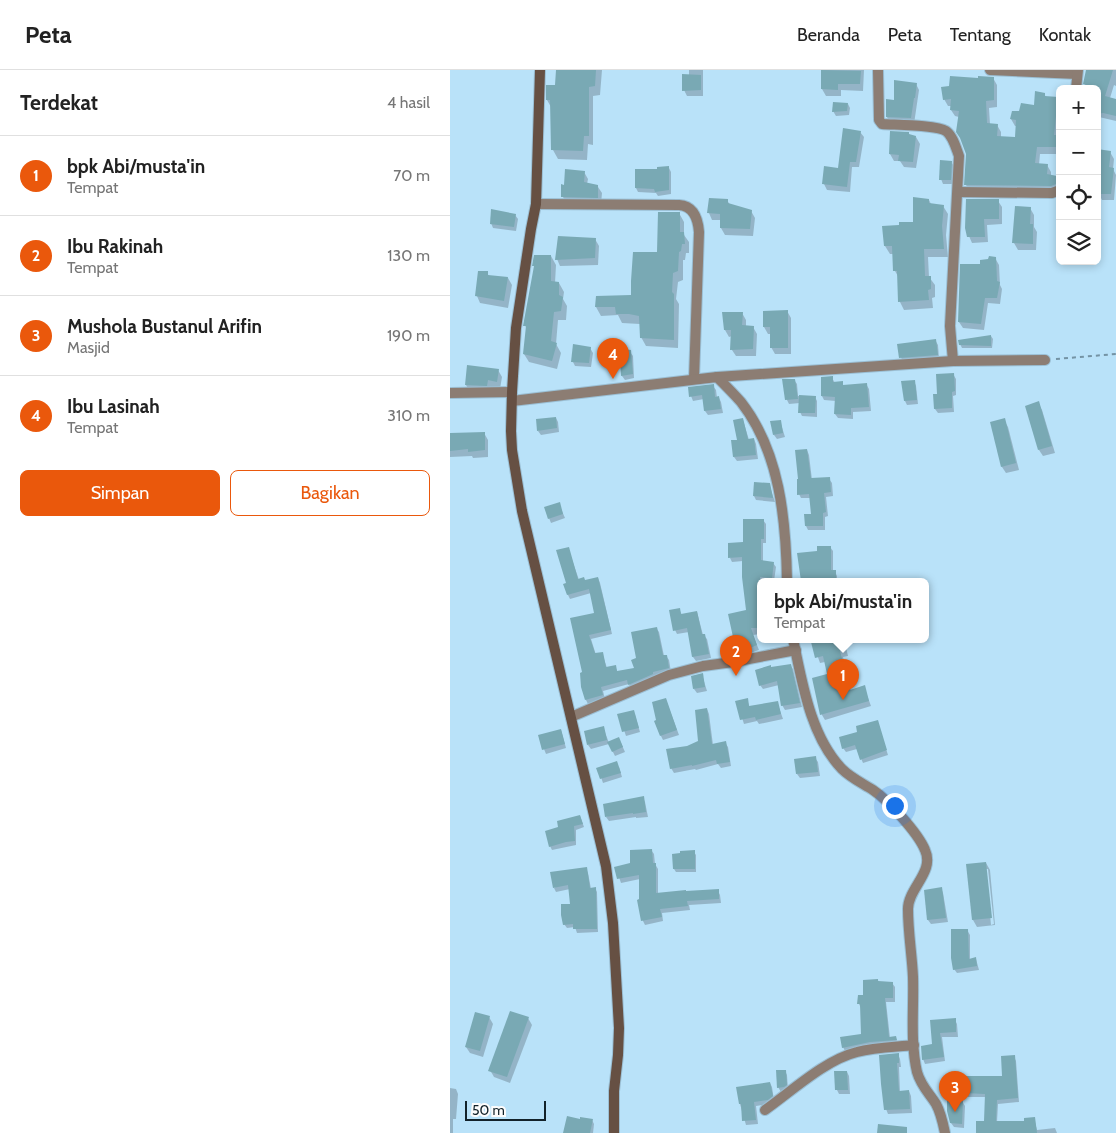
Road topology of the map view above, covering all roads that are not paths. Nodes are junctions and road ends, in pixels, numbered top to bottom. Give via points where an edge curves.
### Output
1 (540, 70) edge
2 (878, 70) edge
3 (990, 70) edge
4 (1078, 72) edge
5 (1076, 85) edge
6 (958, 192) junction
7 (1056, 192) edge
8 (536, 204) junction
9 (1045, 360) road end
10 (953, 361) junction
11 (717, 376) junction
12 (694, 379) junction
13 (450, 393) edge
14 (512, 396) junction
15 (787, 578) edge
16 (794, 643) edge
17 (796, 650) junction
18 (571, 717) junction
19 (914, 1045) junction
20 (766, 1110) dead end
21 (614, 1133) edge
22 (945, 1133) edge

1 - 8 street
2 - 6 street via 880,122 946,131 959,156
3 - 4 street
4 - 5 street
6 - 7 street
6 - 10 street via 950,326
8 - 12 street via 686,205 693,211 699,232
8 - 14 street via 516,328
9 - 10 street
10 - 11 street
11 - 12 street
11 - 15 street via 741,402 768,451 779,491
12 - 14 street via 583,394
13 - 14 street
14 - 18 street via 512,450 522,511
16 - 17 street
17 - 18 street via 669,675
17 - 19 street via 809,706 832,756 851,777 891,805 926,851 927,866 909,902
18 - 21 street via 609,886 618,1055
19 - 20 street via 864,1050 843,1056
19 - 22 street via 920,1081 937,1106

